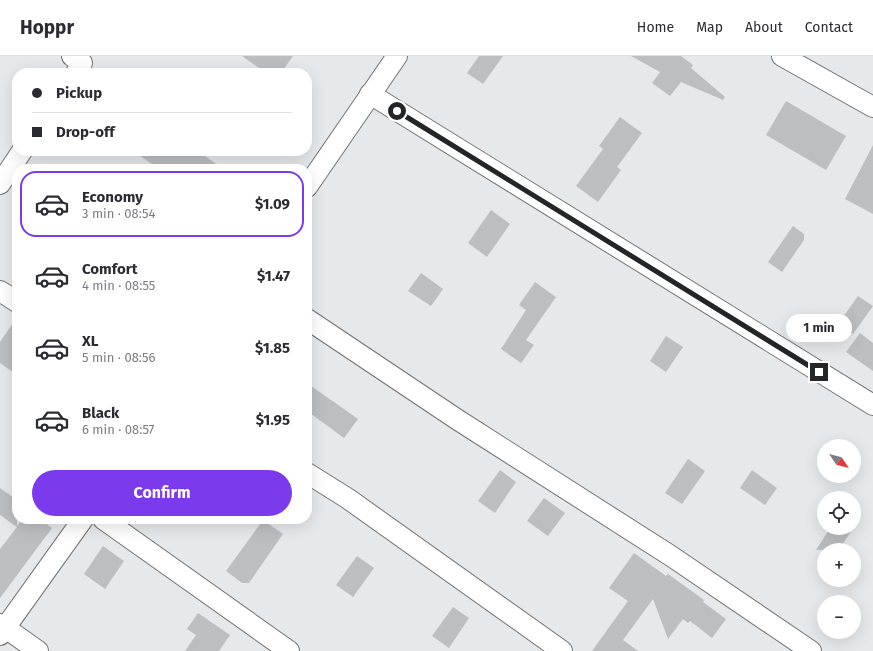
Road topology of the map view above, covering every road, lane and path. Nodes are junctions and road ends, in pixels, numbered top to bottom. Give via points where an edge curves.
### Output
1 (72, 56) edge
2 (397, 56) edge
3 (782, 56) edge
4 (79, 68) edge
5 (370, 94) junction
6 (873, 107) edge
7 (12, 166) edge
8 (312, 180) edge
9 (0, 184) edge
10 (0, 291) edge
11 (12, 299) edge
12 (312, 321) edge
13 (873, 405) edge
14 (312, 476) edge
15 (79, 524) edge
16 (110, 524) edge
17 (2, 629) edge
18 (38, 651) edge
19 (289, 651) edge
20 (562, 651) edge
21 (811, 651) edge

1 - 4 street via 82,63
2 - 5 street
3 - 6 street
5 - 8 street
5 - 13 street
7 - 9 street
10 - 11 street
12 - 21 street via 458,420 671,556
14 - 20 street via 347,498
15 - 17 street
16 - 19 street
17 - 18 street

